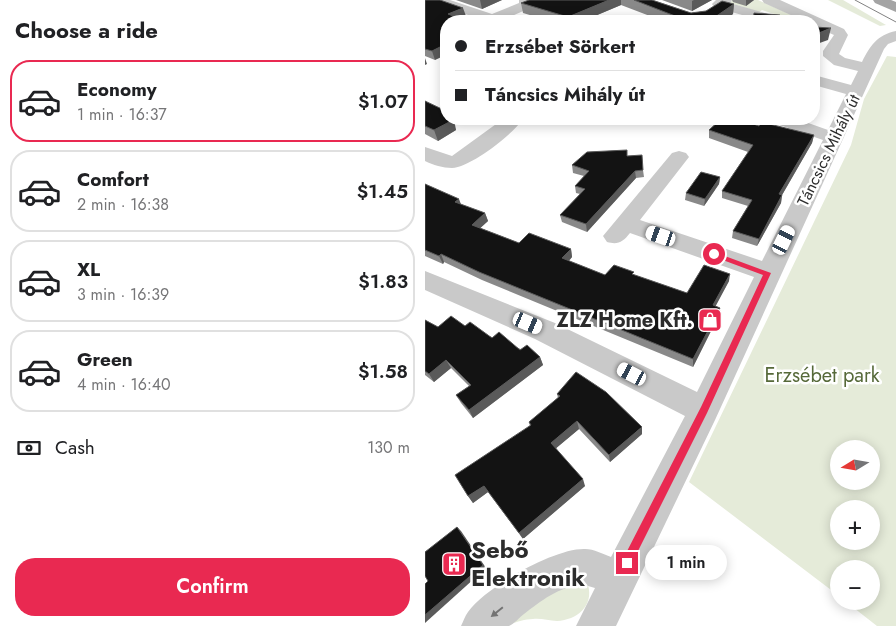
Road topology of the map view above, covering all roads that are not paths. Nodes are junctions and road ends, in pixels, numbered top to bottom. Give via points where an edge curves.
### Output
1 (437, 0) edge
2 (540, 0) edge
3 (769, 0) edge
4 (881, 0) edge
5 (526, 2) edge
6 (722, 2) edge
7 (896, 8) edge
8 (705, 12) edge
9 (481, 15) edge
10 (504, 15) edge
11 (760, 15) edge
12 (802, 15) edge
13 (820, 23) edge
14 (820, 35) edge
15 (896, 35) edge
16 (838, 40) junction
17 (868, 68) junction
18 (820, 82) edge
19 (856, 92) junction
20 (507, 125) edge
21 (797, 125) edge
22 (834, 138) junction
23 (425, 153) edge
24 (679, 157) dead end
25 (768, 273) junction
26 (425, 280) edge
27 (704, 410) junction
28 (618, 579) junction
29 (481, 626) edge
30 (596, 626) edge

1 - 9 street
2 - 5 street
3 - 12 street
4 - 7 main road
5 - 10 street
6 - 8 street
6 - 11 street
13 - 16 street via 841,34
14 - 16 street
15 - 17 street, Táncsics Mihály út via 880,44
16 - 17 street via 831,51 833,58
17 - 19 street, Táncsics Mihály út
18 - 19 street
19 - 22 street, Táncsics Mihály út
20 - 23 street via 457,162 442,162
21 - 22 street
22 - 25 street, Táncsics Mihály út
24 - 25 street via 620,230
25 - 27 street, Táncsics Mihály út
26 - 27 street via 545,330
27 - 28 street, Táncsics Mihály út
28 -> 29 street via 588,567 554,574 517,596
28 - 30 street, Táncsics Mihály út

